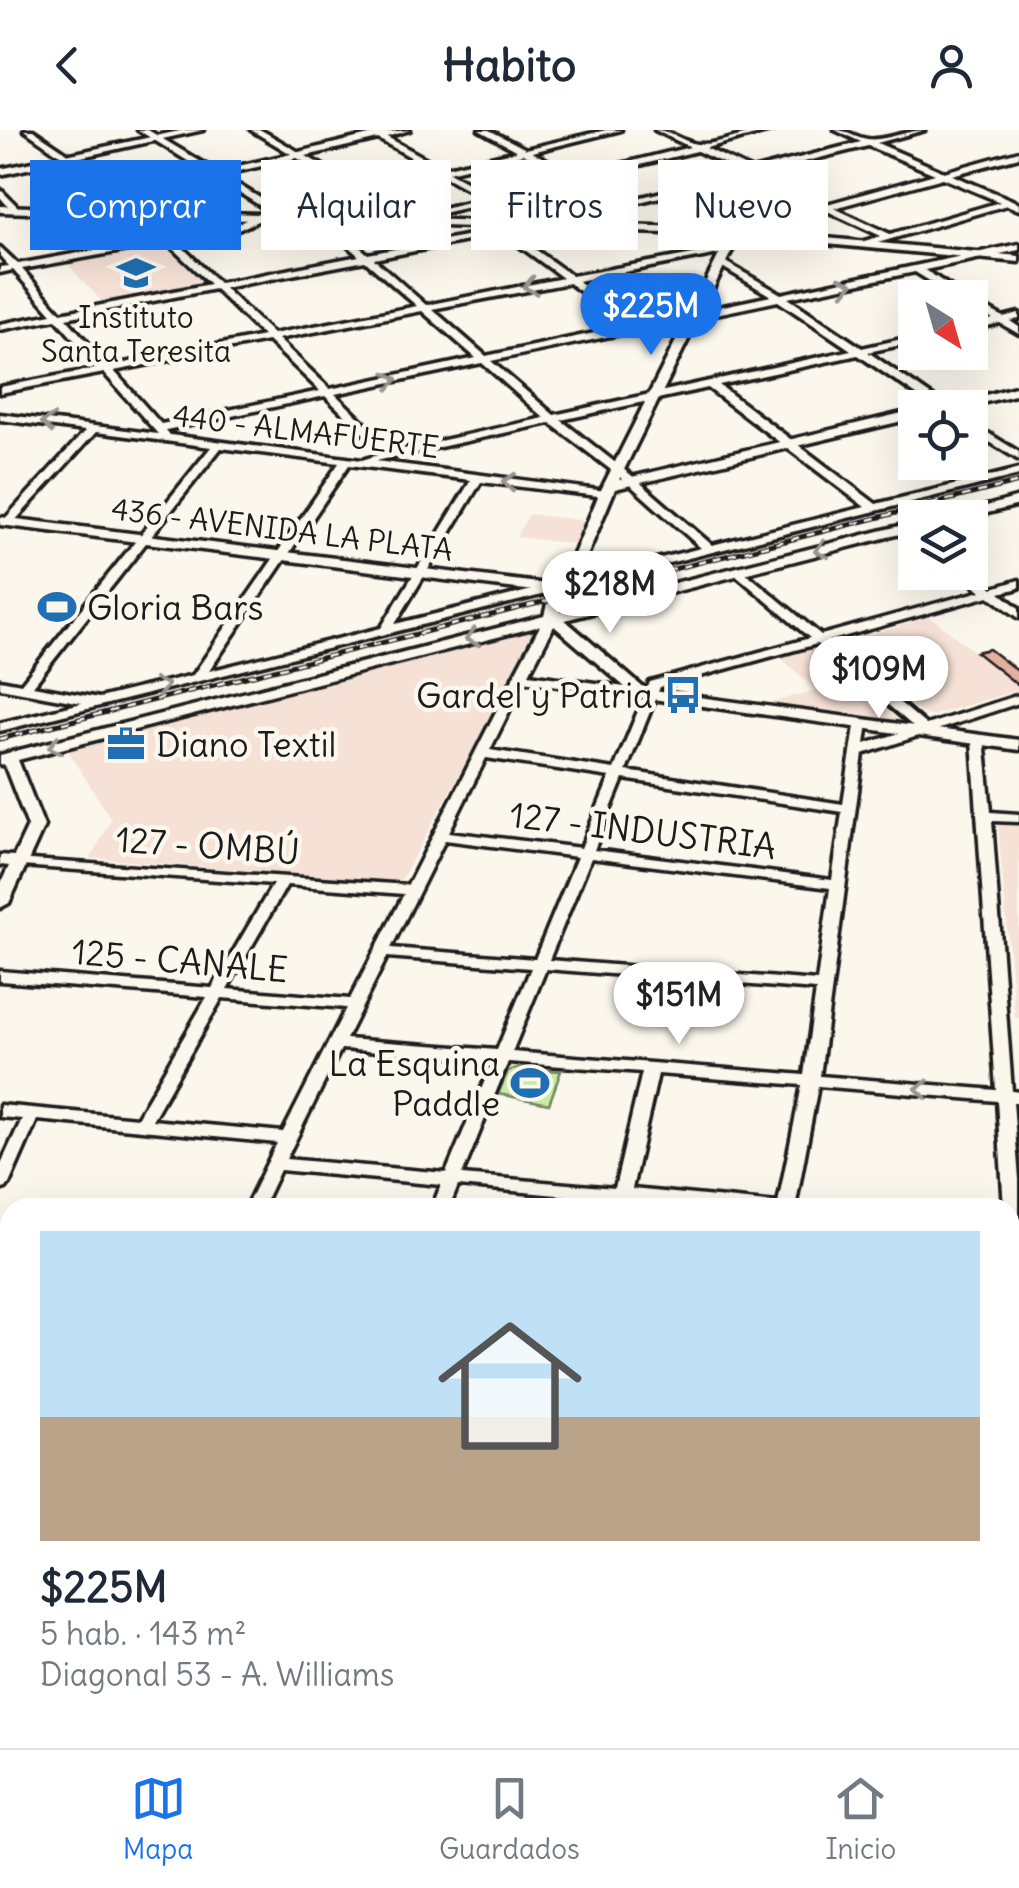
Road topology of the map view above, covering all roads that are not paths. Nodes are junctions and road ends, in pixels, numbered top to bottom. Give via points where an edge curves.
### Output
1 (28, 130) edge
2 (142, 130) edge
3 (198, 130) edge
4 (255, 130) edge
5 (367, 130) edge
6 (406, 130) edge
7 (483, 130) edge
8 (617, 130) edge
9 (660, 130) edge
10 (770, 130) edge
11 (839, 130) edge
12 (921, 130) edge
13 (378, 136) junction
14 (156, 139) junction
15 (870, 143) junction
16 (698, 148) junction
17 (526, 152) junction
18 (298, 154) junction
19 (1019, 154) edge
20 (68, 158) junction
21 (71, 160) edge
22 (190, 160) edge
23 (308, 160) edge
24 (423, 160) edge
25 (542, 160) edge
26 (724, 160) edge
27 (803, 160) edge
28 (638, 162) edge
29 (241, 167) edge
30 (451, 169) edge
31 (0, 172) edge
32 (943, 174) junction
33 (0, 192) edge
34 (1019, 199) edge
35 (1008, 202) junction
36 (828, 205) edge
37 (1019, 207) edge
38 (828, 208) edge
39 (0, 209) edge
40 (16, 210) junction
41 (30, 210) edge
42 (261, 216) edge
43 (241, 217) edge
44 (258, 218) junction
45 (261, 218) edge
46 (241, 225) edge
47 (886, 235) junction
48 (471, 238) edge
49 (828, 241) edge
50 (864, 244) junction
51 (1019, 247) edge
52 (0, 250) edge
53 (112, 250) edge
54 (179, 250) edge
55 (356, 250) edge
56 (531, 250) edge
57 (724, 250) edge
58 (729, 250) edge
59 (986, 256) junction
60 (365, 258) junction
61 (1019, 258) edge
62 (722, 264) junction
63 (16, 267) junction
64 (0, 270) edge
65 (919, 270) junction
66 (571, 278) junction
67 (936, 280) edge
68 (216, 286) junction
69 (782, 298) junction
70 (422, 307) junction
71 (988, 312) edge
72 (59, 316) junction
73 (696, 316) junction
74 (1019, 316) edge
75 (1001, 320) junction
76 (988, 323) edge
77 (0, 327) edge
78 (637, 329) junction
79 (1019, 331) edge
80 (269, 338) junction
81 (898, 343) edge
82 (859, 351) junction
83 (484, 360) junction
84 (107, 370) junction
85 (710, 384) junction
86 (0, 390) edge
87 (917, 390) edge
88 (1019, 390) edge
89 (326, 393) junction
90 (656, 396) junction
91 (988, 397) edge
92 (0, 416) edge
93 (898, 418) edge
94 (552, 419) junction
95 (94, 428) junction
96 (163, 433) junction
97 (988, 435) edge
98 (790, 444) junction
99 (218, 445) junction
100 (1017, 453) edge
101 (391, 454) junction
102 (351, 461) junction
103 (618, 472) junction
104 (1019, 472) edge
105 (478, 478) junction
106 (632, 481) junction
107 (608, 490) junction
108 (1019, 501) edge
109 (874, 508) junction
110 (988, 509) edge
111 (3, 525) edge
112 (898, 532) edge
113 (143, 540) junction
114 (710, 549) junction
115 (280, 557) junction
116 (739, 571) junction
117 (420, 575) junction
118 (1019, 584) edge
119 (986, 590) edge
120 (989, 592) junction
121 (557, 595) junction
122 (1019, 614) edge
123 (553, 617) junction
124 (385, 631) junction
125 (817, 639) junction
126 (198, 677) junction
127 (520, 677) junction
128 (0, 684) edge
129 (24, 687) junction
130 (647, 694) junction
131 (1019, 699) edge
132 (99, 702) junction
133 (861, 724) junction
134 (0, 727) edge
135 (918, 730) junction
136 (979, 740) junction
137 (1019, 745) edge
138 (858, 751) junction
139 (480, 753) junction
140 (5, 759) edge
141 (621, 773) junction
142 (848, 809) junction
143 (986, 816) junction
144 (1019, 818) edge
145 (440, 835) junction
146 (587, 854) junction
147 (0, 860) edge
148 (20, 862) junction
149 (282, 881) junction
150 (838, 885) junction
151 (412, 890) junction
152 (0, 903) edge
153 (382, 952) junction
154 (542, 965) junction
155 (0, 976) edge
156 (823, 986) junction
157 (216, 994) junction
158 (355, 1004) junction
159 (336, 1044) junction
160 (504, 1055) junction
161 (651, 1068) junction
162 (811, 1079) junction
163 (1012, 1096) edge
164 (0, 1111) edge
165 (32, 1114) junction
166 (142, 1123) junction
167 (288, 1138) junction
168 (275, 1164) junction
169 (454, 1177) junction
170 (0, 1184) edge
171 (258, 1198) edge
172 (445, 1198) edge
173 (599, 1198) edge
174 (621, 1198) edge
175 (788, 1198) edge
176 (1014, 1198) edge

1 - 20 street
2 - 14 street
3 - 14 street
4 - 18 street
5 - 13 street
6 - 13 street
7 - 17 street
8 - 17 street
9 - 16 street
10 - 16 street
11 - 15 street
12 - 15 street
13 - 18 street
13 - 24 street
14 - 20 street
14 - 22 street
15 - 27 street
15 - 32 street
16 - 26 street
16 - 28 street
17 - 25 street
17 - 30 street
18 - 23 street
18 - 29 street
19 - 32 street
20 - 21 street
20 - 31 street
32 - 35 street
32 - 36 street
33 - 40 street
34 - 35 street
35 - 37 street
35 - 47 street
38 - 47 street
39 - 40 street
40 - 41 street
42 - 44 street
43 - 44 street
44 - 45 street
44 - 46 street
47 - 50 street
48 - 60 street
49 - 50 street
50 - 59 street
51 - 59 street
52 - 63 street
53 - 63 street
54 - 68 street
55 - 60 street
56 - 66 street
57 - 66 street
58 - 62 street
59 - 61 street
59 - 65 street
60 - 68 street
60 - 70 street
62 - 69 street
62 - 73 street
63 - 64 street
63 - 72 street
65 - 67 street
69 -> 65 street
66 -> 70 street
66 - 78 street
68 - 72 street
68 - 80 street
69 - 73 street
69 - 82 street
70 - 80 street
70 - 83 street
71 - 75 street
72 - 77 street
72 - 84 street
73 - 78 street
73 - 90 street
74 - 75 street
75 - 76 street
75 - 79 street
78 - 83 street
80 - 84 street
80 - 89 street
81 - 82 street
82 - 85 street
82 - 87 street
89 -> 83 street
83 - 94 street
84 - 86 street
84 - 96 street
85 - 90 street
85 - 98 street
88 - 91 street
89 - 96 street
89 - 101 street
90 - 94 street
90 - 103 street
95 -> 92 street, 440 - ALMAFUERTE
93 - 98 street
94 - 101 street
94 - 103 street
95 - 96 street, 440 - ALMAFUERTE
95 - 111 street
96 - 99 street, 440 - ALMAFUERTE
97 - 100 street
98 - 106 street
98 - 109 street
99 - 102 street, 440 - ALMAFUERTE
99 - 113 street
101 - 102 street
102 - 105 street, 440 - ALMAFUERTE
102 - 115 street
103 - 106 street
103 - 107 street
104 - 109 street
107 -> 105 street, 440 - ALMAFUERTE
105 - 117 street
106 - 107 street
106 - 114 street
107 - 121 street via 570,580
108 - 110 street
109 - 114 street
111 - 113 street, 436 - AVENIDA LA PLATA
112 -> 116 street
113 - 115 street, 436 - AVENIDA LA PLATA
113 - 129 street
114 - 121 street
115 - 117 street, 436 - AVENIDA LA PLATA
115 - 126 street
116 - 123 street
116 - 125 street
117 - 121 street, 436 - AVENIDA LA PLATA
117 - 124 street
118 - 120 street
119 - 120 street
120 - 122 street
120 - 125 street
121 - 123 street
121 - 124 street
123 - 127 street
123 - 130 street
123 -> 140 street
124 - 126 street
125 - 130 street via 664,680
125 - 135 street
132 -> 126 street
127 - 130 street
127 - 139 street
128 - 129 street
129 - 132 street
130 - 133 street
130 - 141 street
131 - 135 street
132 - 134 street
133 - 135 street
133 - 138 street
135 - 136 street
135 - 138 street
136 - 137 street
136 - 143 street
138 - 142 street
139 - 141 street
139 - 145 street
140 - 148 street via 36,826
141 - 142 street
141 - 146 street
142 - 150 street
143 - 144 street
143 - 163 street
145 - 146 street, 127 - INDUSTRIA
145 - 151 street
146 - 150 street, 127 - INDUSTRIA
146 - 154 street
147 - 148 street, 127 - OMBÚ
148 - 149 street, 127 - OMBÚ
148 - 152 street
149 - 151 street, 127 - OMBÚ
149 - 157 street
150 - 156 street
151 - 153 street
153 - 154 street
153 - 158 street
154 - 156 street
154 - 160 street
155 - 157 street, 125 - CANALE
156 - 162 street
157 - 158 street, 125 - CANALE
157 - 166 street
158 - 159 street
159 - 160 street
159 - 167 street
160 - 161 street
160 - 169 street
161 - 162 street
161 - 174 street
163 -> 162 street
162 - 175 street
163 - 176 street
164 - 165 street
165 - 166 street
165 - 170 street
166 - 167 street
167 - 168 street
168 - 169 street
168 - 171 street
169 - 172 street
169 - 173 street

